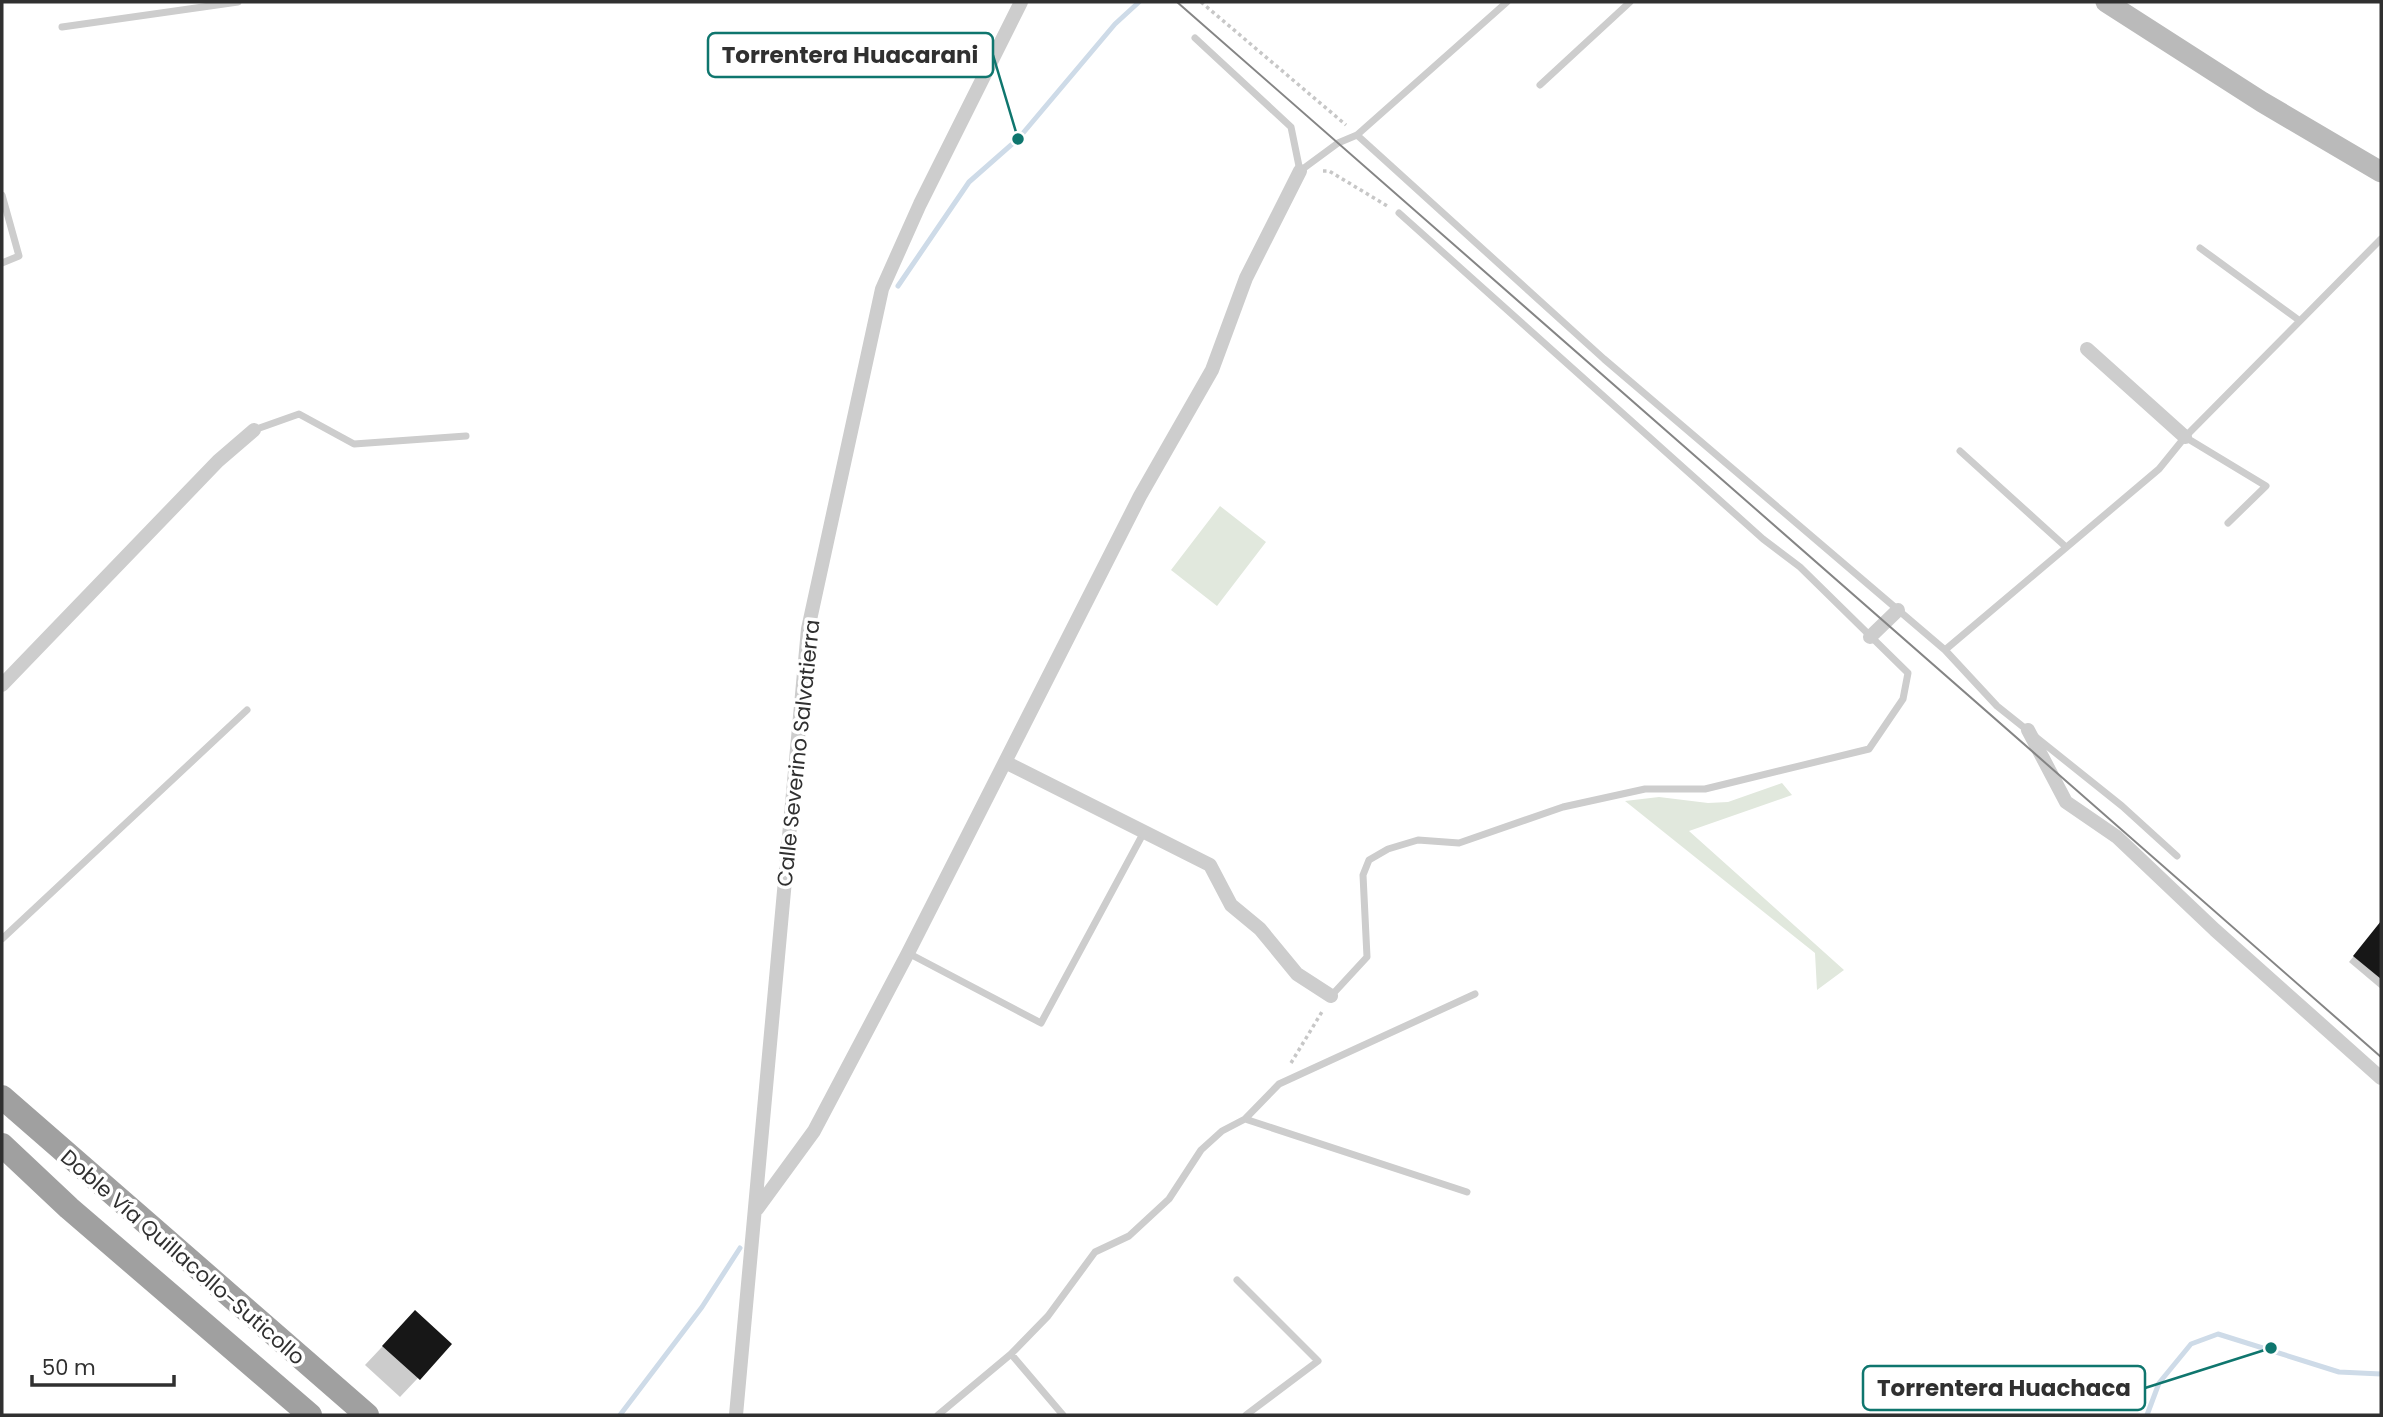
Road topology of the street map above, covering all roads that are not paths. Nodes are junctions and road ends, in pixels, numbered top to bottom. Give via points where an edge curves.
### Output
1 (238, 2) edge
2 (1021, 2) edge
3 (1507, 2) edge
4 (1630, 2) edge
5 (2106, 2) edge
6 (62, 27) dead end
7 (1195, 38) dead end
8 (1540, 85) dead end
9 (1357, 135) junction
10 (1300, 171) junction
11 (2381, 172) edge
12 (2, 195) edge
13 (1399, 212) road end
14 (2381, 239) edge
15 (2200, 248) dead end
16 (2, 263) edge
17 (2300, 321) junction
18 (2087, 349) dead end
19 (254, 430) joint
20 (466, 436) dead end
21 (2185, 437) junction
22 (1960, 451) dead end
23 (2228, 523) dead end
24 (2066, 547) junction
25 (1898, 610) junction
26 (1870, 637) junction
27 (1945, 650) junction
28 (2, 685) edge
29 (247, 710) dead end
30 (2028, 730) junction
31 (1004, 762) junction
32 (1143, 832) junction
33 (2177, 856) dead end
34 (2, 939) edge
35 (908, 953) junction
36 (1475, 994) dead end
37 (1331, 996) joint
38 (2381, 1078) edge
39 (2, 1097) edge
40 (1245, 1119) junction
41 (2, 1146) edge
42 (1467, 1192) dead end
43 (756, 1210) junction
44 (1237, 1280) dead end
45 (1011, 1354) junction
46 (310, 1415) edge
47 (367, 1415) edge
48 (736, 1415) edge
49 (938, 1415) edge
50 (1063, 1415) edge
51 (1245, 1415) edge

1 - 6 lane
2 - 43 street, Calle Severino Salvatierra via 882,289 804,659
3 - 9 lane
4 - 8 lane
5 - 11 main road
7 - 10 lane via 1291,127
9 - 10 lane
9 - 25 lane via 1604,359
10 - 31 street via 1246,278 1212,370 1140,496
12 - 16 lane via 19,256
13 - 26 lane via 1763,539 1800,567
14 - 17 lane
15 - 17 lane
17 - 21 lane
18 - 21 street
19 - 20 lane via 299,414 354,444
19 - 28 street via 218,461
21 - 23 lane via 2266,486
21 - 24 lane via 2159,468
22 - 24 lane
24 - 27 lane
25 - 26 street
25 - 27 lane
26 - 37 lane via 1908,673 1903,699 1869,749 1705,789 1645,789 1563,807 1459,844 1418,840 1388,849 1369,860 1363,875 1367,957
27 - 30 lane via 1997,706
29 - 34 lane
30 - 33 lane
30 - 38 street via 2066,802 2117,837
31 - 32 street
31 - 35 street
32 - 35 lane via 1041,1023
32 - 37 street via 1210,865 1231,905 1260,929 1297,974
35 - 43 street via 814,1131
36 - 40 lane via 1279,1084
39 - 47 highway, Doble Vía Quillacollo-Suticollo
40 - 42 lane
40 - 45 lane via 1201,1150 1169,1199 1129,1236 1095,1252 1048,1316
41 - 46 highway, Doble Vía Quillacollo-Suticollo
43 - 48 street, Calle Severino Salvatierra
44 - 51 lane via 1318,1361
45 - 49 lane
45 - 50 lane

